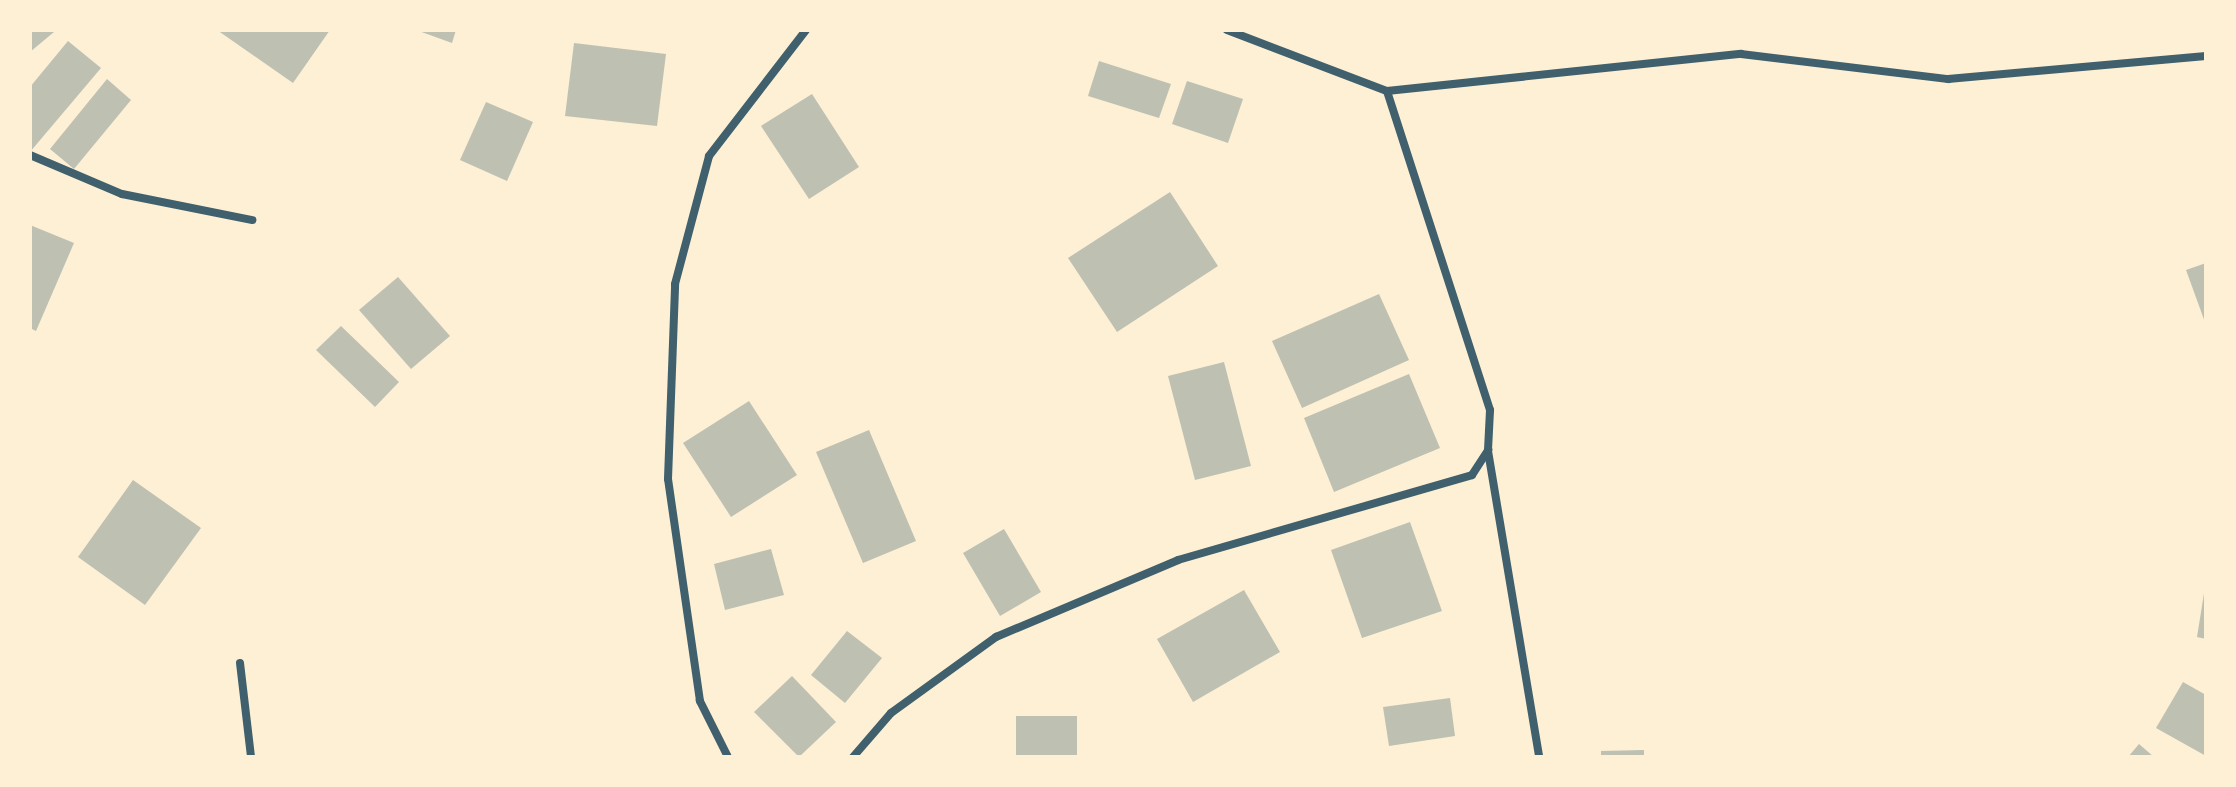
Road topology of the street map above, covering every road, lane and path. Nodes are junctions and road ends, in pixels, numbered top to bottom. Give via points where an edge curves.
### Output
1 (806, 30) edge
2 (1227, 30) edge
3 (2206, 56) edge
4 (1387, 91) junction
5 (30, 155) edge
6 (252, 220) dead end
7 (1488, 450) junction
8 (240, 663) dead end
9 (251, 757) edge
10 (728, 757) edge
11 (853, 757) edge
12 (1539, 757) edge

1 - 10 street via 709,156 675,284 668,479 700,701
2 - 4 street
3 - 4 street via 1948,79 1741,54
4 - 7 street via 1490,410
5 - 6 street via 122,194
7 - 11 street via 1472,475 1178,560 996,637 891,713
7 - 12 street
8 - 9 street

